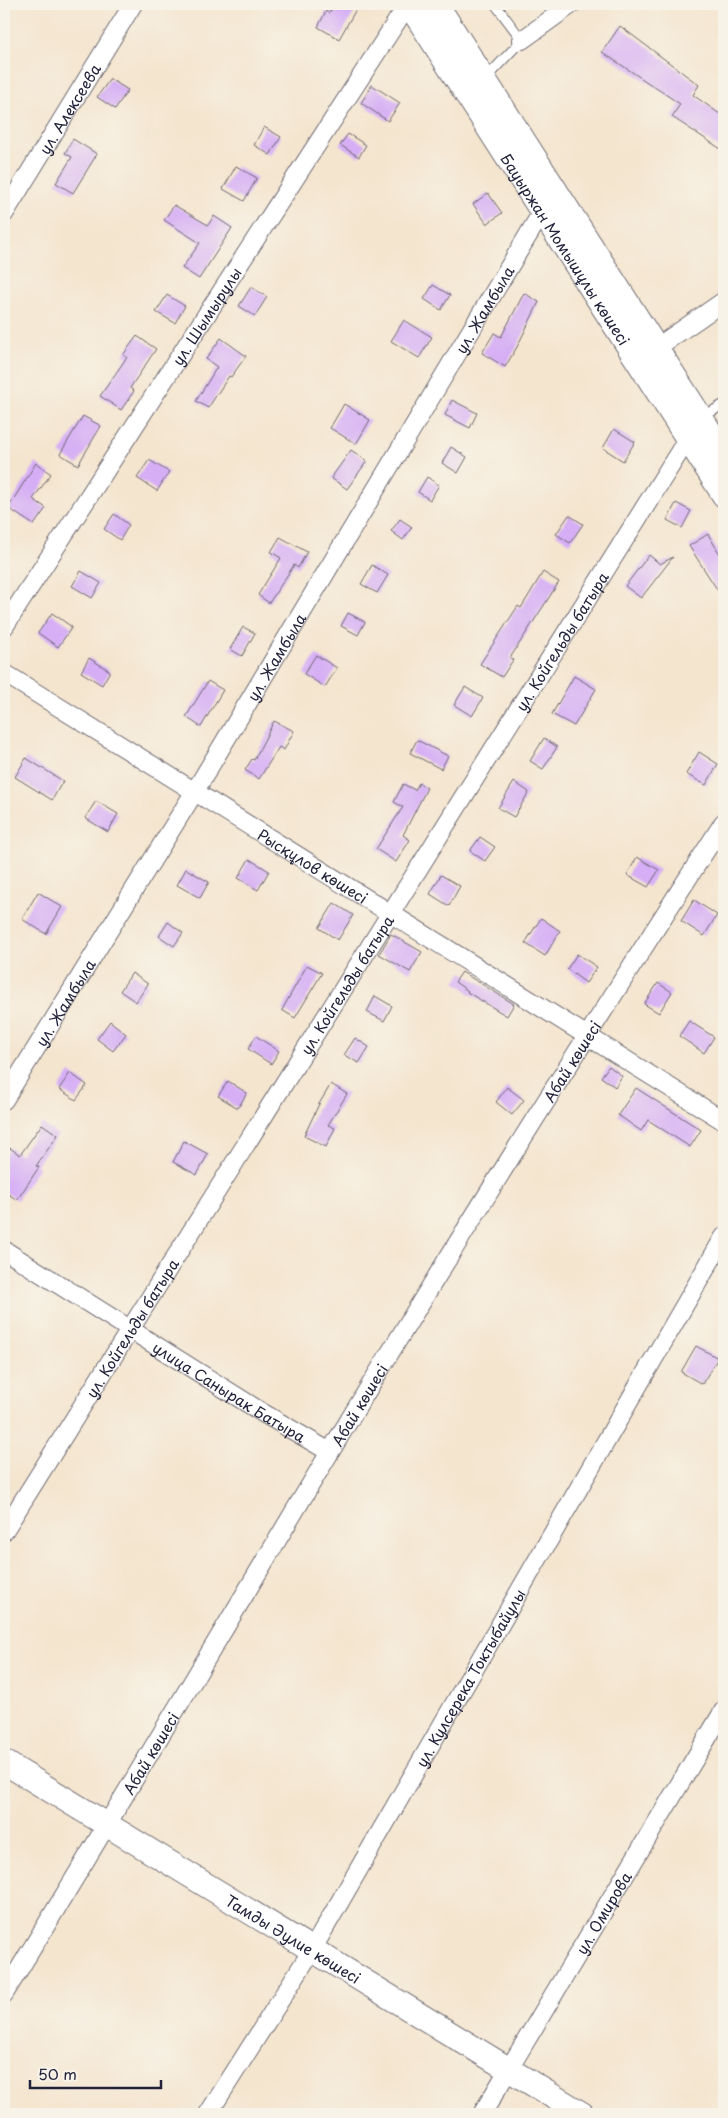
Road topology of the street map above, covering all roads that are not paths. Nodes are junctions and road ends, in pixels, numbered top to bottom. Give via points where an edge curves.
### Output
1 (133, 4) edge
2 (408, 4) edge
3 (436, 4) edge
4 (495, 4) edge
5 (572, 4) edge
6 (522, 40) junction
7 (485, 79) junction
8 (551, 205) junction
9 (4, 214) edge
10 (724, 301) edge
11 (656, 348) junction
12 (724, 404) edge
13 (701, 418) junction
14 (688, 438) junction
15 (724, 454) edge
16 (724, 494) edge
17 (4, 627) edge
18 (4, 673) edge
19 (195, 791) junction
20 (724, 822) edge
21 (390, 913) junction
22 (587, 1035) junction
23 (4, 1100) edge
24 (724, 1121) edge
25 (724, 1237) edge
26 (4, 1250) edge
27 (131, 1330) junction
28 (330, 1452) junction
29 (4, 1531) edge
30 (724, 1710) edge
31 (4, 1762) edge
32 (108, 1825) junction
33 (312, 1950) junction
34 (4, 1994) edge
35 (510, 2070) junction
36 (208, 2114) edge
37 (482, 2114) edge
38 (582, 2114) edge

1 - 9 street, ул. Алексеева
2 - 8 street, Бауыржан Момышұлы көшесі
2 - 17 street, ул. Шымырулы
3 - 7 street, Бауыржан Момышұлы көшесі
4 - 6 lane
5 - 6 street
6 - 7 lane
7 - 8 street, Бауыржан Момышұлы көшесі
8 - 11 street, Бауыржан Момышұлы көшесі
8 - 14 street, Бауыржан Момышұлы көшесі
8 - 19 street, ул. Жамбыла
10 - 11 street
11 - 13 street, Бауыржан Момышұлы көшесі
12 - 13 lane
13 - 15 street, Бауыржан Момышұлы көшесі
14 - 16 street, Бауыржан Момышұлы көшесі
14 - 21 street, ул. Койгельды батыра
18 - 19 street, Рысқұлов көшесі
19 - 21 street, Рысқұлов көшесі
19 - 23 street, ул. Жамбыла
20 - 22 street, Абай көшесі
21 - 22 street, Рысқұлов көшесі
21 - 27 street, ул. Койгельды батыра
22 - 24 street, Рысқұлов көшесі
22 - 28 street, Абай көшесі
25 - 33 street, ул. Кулсерека Токтыбайулы
26 - 27 street, улица Санырак Батыра
27 - 28 street, улица Санырак Батыра
27 - 29 street, ул. Койгельды батыра
28 - 32 street, Абай көшесі
30 - 35 street, ул. Омирова
31 - 32 street, Тамды Әулие көшесі
32 - 33 street, Тамды Әулие көшесі
32 - 34 street, Абай көшесі
33 - 35 street, Тамды Әулие көшесі
33 - 36 street, ул. Кулсерека Токтыбайулы
35 - 37 street, ул. Омирова
35 - 38 street, Тамды Әулие көшесі

